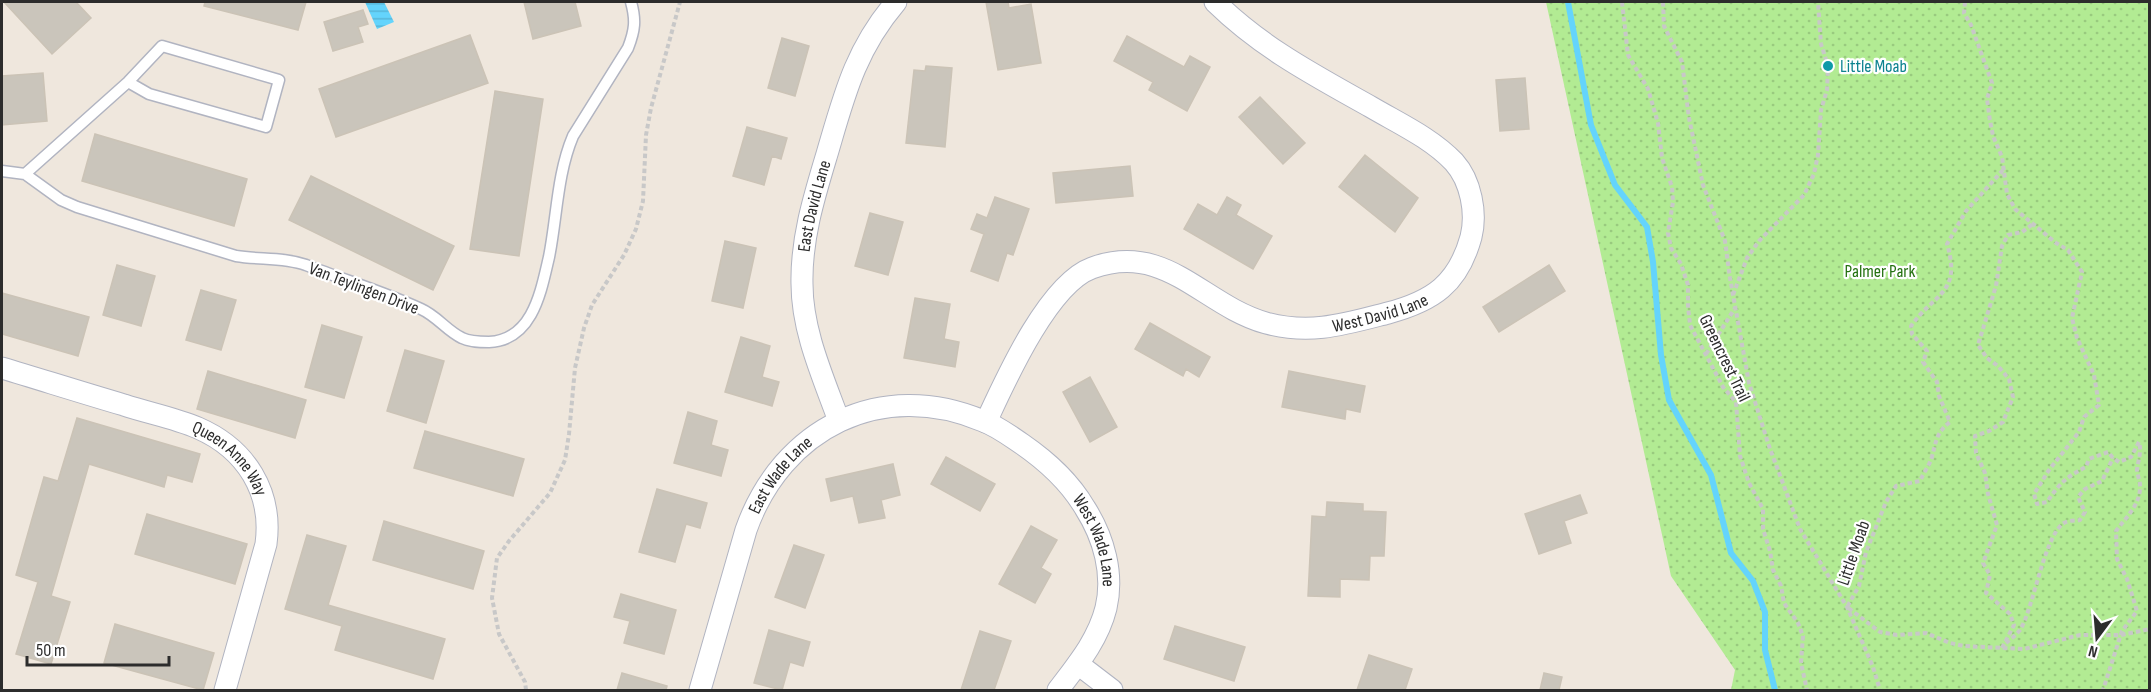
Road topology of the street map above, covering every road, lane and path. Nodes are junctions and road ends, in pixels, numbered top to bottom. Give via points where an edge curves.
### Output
1 (631, 2) edge
2 (680, 2) edge
3 (896, 2) edge
4 (1215, 2) edge
5 (1622, 2) edge
6 (1663, 2) edge
7 (1818, 2) edge
8 (1965, 2) edge
9 (128, 82) junction
10 (2004, 169) junction
11 (2, 171) edge
12 (25, 174) junction
13 (2033, 224) junction
14 (1733, 296) junction
15 (1735, 308) junction
16 (1706, 355) junction
17 (2, 368) edge
18 (839, 421) junction
19 (986, 422) junction
20 (2112, 458) junction
21 (1847, 607) junction
22 (2150, 629) edge
23 (2121, 635) junction
24 (2001, 648) junction
25 (1078, 664) junction
26 (225, 690) edge
27 (526, 690) edge
28 (700, 690) edge
29 (1058, 690) edge
30 (1112, 690) edge
31 (1808, 690) edge
32 (1881, 690) edge
33 (2103, 690) edge

1 - 12 lane, Van Teylingen Drive via 635,19 631,40 566,151 553,239 537,303 521,329 493,342 463,339 423,310 289,260 236,255 77,207
2 - 27 path via 651,108 643,201 636,229 592,305 584,328 575,368 565,460 550,493 497,558 492,598 499,634
3 - 18 street, East David Lane via 869,36 856,61 806,234 804,310
4 - 19 street, West David Lane via 1279,56 1426,138 1456,165 1472,200 1474,218 1457,272 1444,287 1411,307 1332,328 1307,328 1249,317 1165,269 1144,262 1124,261 1088,269 1062,292 1037,325 1011,366
5 - 16 path, Greencrest Trail via 1628,55 1648,88 1671,187 1671,248 1688,285 1690,325
6 - 14 path via 1664,26 1682,62 1701,174 1725,241
7 - 14 path via 1821,44 1828,66 1814,174 1804,195 1759,241
8 - 10 path via 1964,13 1992,83 1987,99 1989,121
9 - 9 lane via 162,46 279,80 266,127 149,94
9 - 12 lane
10 - 13 path via 2007,194 2015,209
10 - 21 path, Little Moab via 1966,211 1947,244 1953,265 1944,292 1911,326 1912,334 1927,351 1923,362 1937,382 1950,422 1936,437 1931,460 1920,481 1896,486 1886,502 1866,552 1859,586
11 - 12 lane, Van Teylingen Drive
13 - 20 path via 2068,250 2082,272 2072,318 2094,375 2099,405 2084,417 2079,432 2049,470 2034,494 2037,504 2047,502 2068,476 2086,467 2089,459 2108,452
13 - 24 path via 2008,235 2002,246 1996,286 1978,345 2009,379 2013,397 2003,422 1975,436 1976,453 1985,473 1997,525 1983,563 1990,575 1986,593 2010,614 2014,625
14 - 15 path
15 - 16 path
15 - 21 path via 1749,383 1780,477 1800,529
16 - 31 path, Greencrest Trail via 1736,402 1740,456 1763,509 1763,529 1784,603 1803,636 1801,663
17 - 26 street, Queen Anne Way via 196,427 231,447 256,477 268,529 266,544
18 - 19 street, East Wade Lane via 866,411 918,406 957,412
18 - 28 street, East Wade Lane via 786,459 753,511
19 - 25 street, West Wade Lane via 1061,474 1094,522 1108,570 1107,598 1100,625
20 - 23 path via 2119,462 2131,457 2139,442 2138,503 2116,531 2117,559 2137,611
20 - 24 path via 2102,481 2078,497 2085,512 2080,520 2065,522 2056,530 2020,630
21 - 24 path, Little Moab via 1880,632 1926,633 1950,643
21 - 32 path
22 - 23 path, Little Moab
23 - 24 path, Little Moab via 2080,635 2024,649
23 - 33 path
25 - 29 street, West Wade Lane
25 - 30 street

